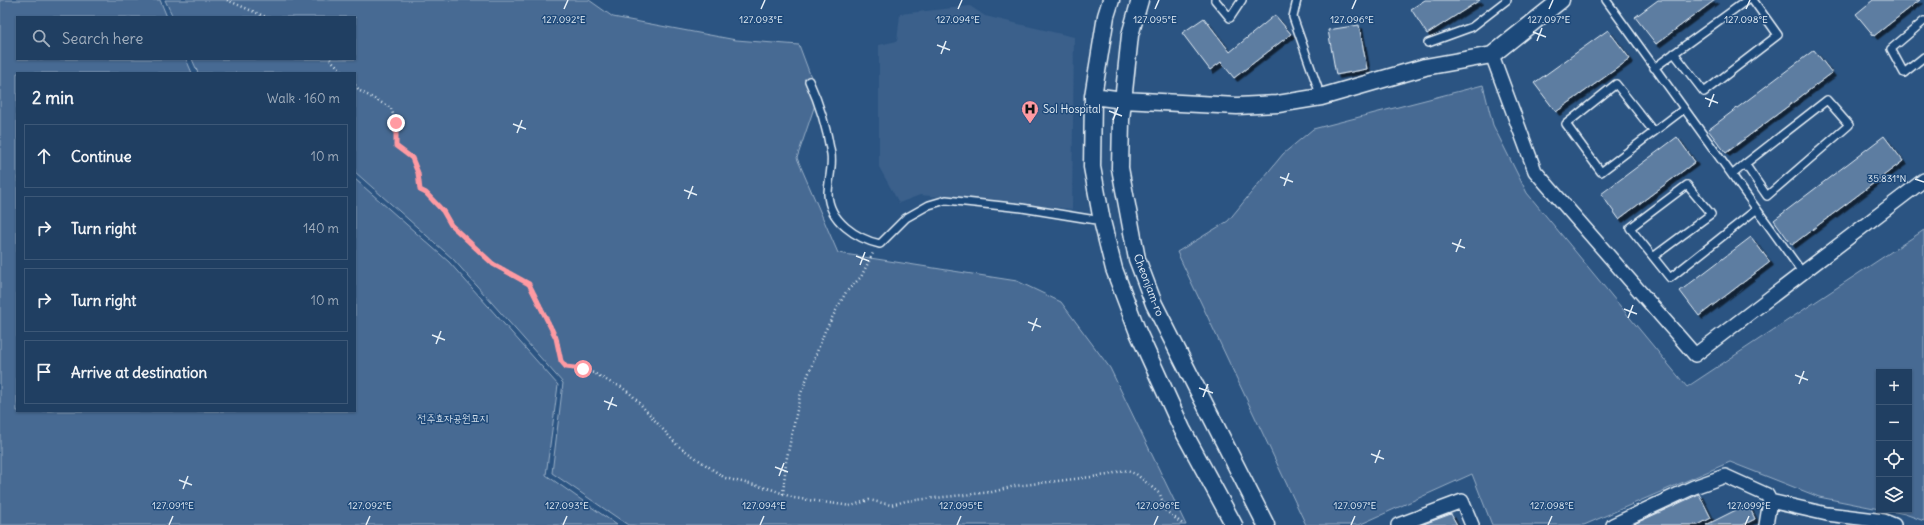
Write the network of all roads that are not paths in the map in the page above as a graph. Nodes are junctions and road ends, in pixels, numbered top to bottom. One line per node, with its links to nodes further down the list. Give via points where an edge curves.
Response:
1 (1111, 0): 18 (street)
2 (1140, 0): 20 (street, Cheonjam-ro, via 1130,35)
3 (1215, 0): 4 (lane, via 1230,18)
4 (1242, 0)
5 (1297, 0): 19 (lane, via 1293,17)
6 (1507, 0): 12 (lane, via 1472,26)
7 (1561, 0): 14 (street)
8 (1606, 0): 16 (lane)
9 (1747, 0): 13 (lane)
10 (1753, 0): 13 (lane, via 1778,35 1704,92)
11 (1924, 21): 15 (lane, via 1891,48 1904,73)
12 (1428, 43)
13 (1674, 53): 16 (lane)
14 (1492, 55): 19 (street, via 1425,67); 29 (street, via 1535,171 1695,355)
15 (1924, 57)
16 (1654, 68): 21 (lane)
17 (809, 81): 27 (lane, via 820,106 832,156 828,196 833,213 852,233 880,244 906,218 929,205 946,200 1022,208)
18 (1093, 96): 20 (street); 27 (street, via 1092,167)
19 (1321, 97): 20 (street, via 1278,104 1237,106)
20 (1123, 100): 32 (street, Cheonjam-ro, via 1120,168 1137,259 1154,304)
21 (1684, 109): 22 (lane); 24 (lane)
22 (1654, 132): 22 (lane, via 1601,172 1566,124 1616,84)
23 (1745, 164): 23 (lane, via 1827,100 1849,125 1767,196); 24 (lane)
24 (1732, 175): 26 (lane)
25 (1924, 180): 29 (street)
26 (1756, 209): 28 (lane, via 1670,278); 29 (lane)
27 (1102, 221): 31 (street, via 1114,268 1137,330 1182,429)
28 (1653, 257): 28 (lane, via 1630,228 1687,185 1711,214)
29 (1802, 272)
30 (1770, 501): 35 (street, via 1767,495 1725,476 1694,487); 36 (street); 37 (street, via 1828,514 1884,521)
31 (1234, 525)
32 (1266, 525)
33 (1398, 525): 34 (street, via 1462,501)
34 (1472, 525)
35 (1613, 525)
36 (1766, 525)
37 (1894, 525)

